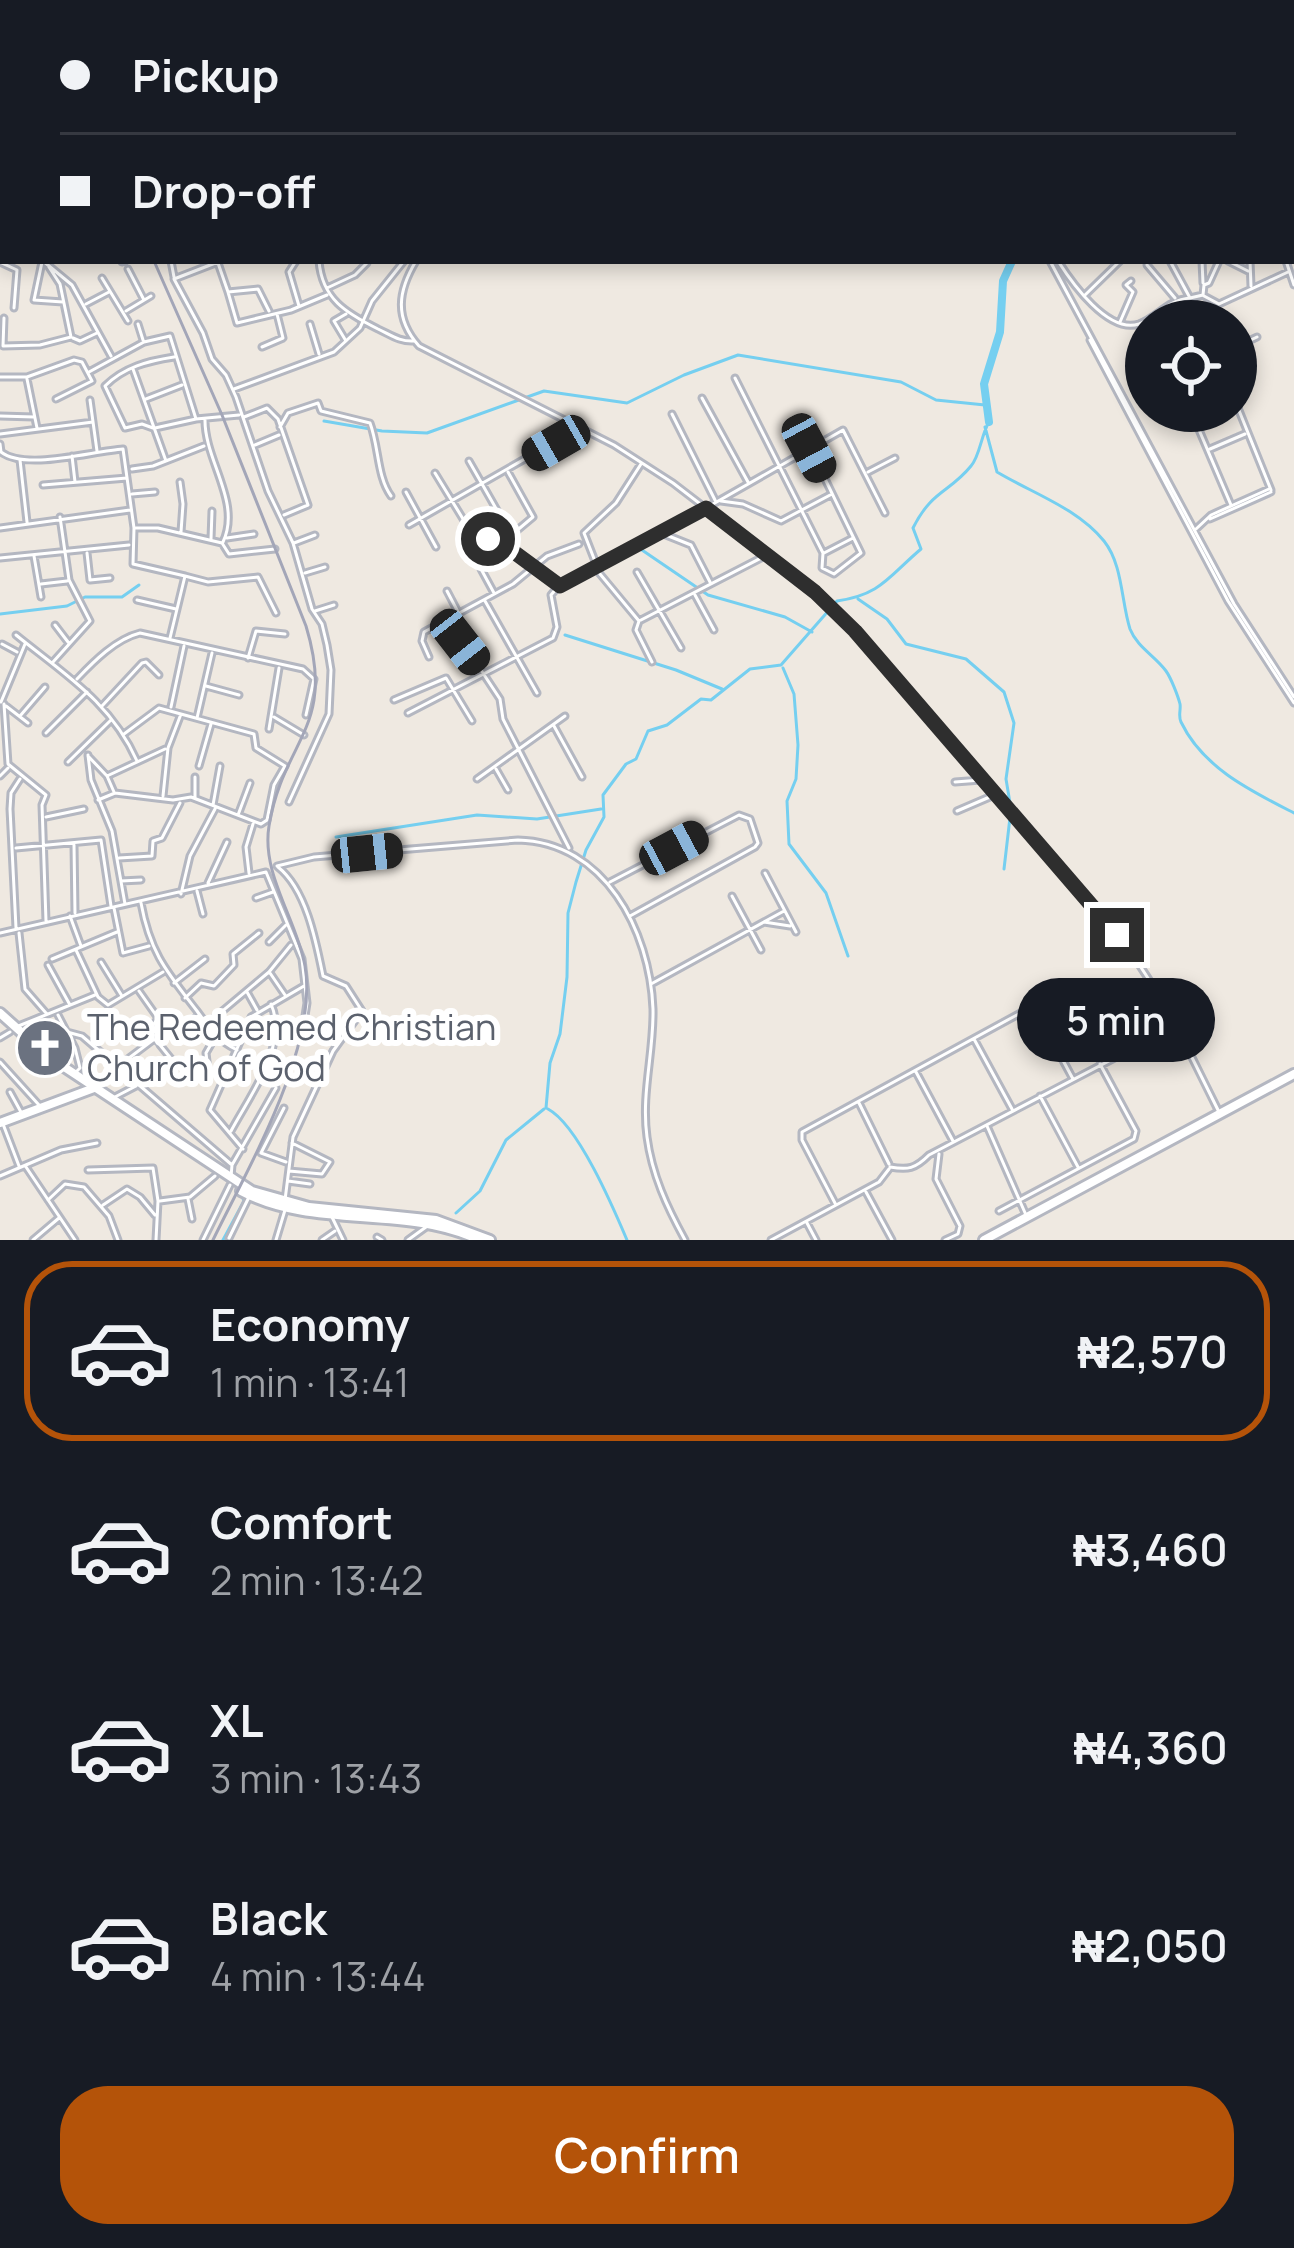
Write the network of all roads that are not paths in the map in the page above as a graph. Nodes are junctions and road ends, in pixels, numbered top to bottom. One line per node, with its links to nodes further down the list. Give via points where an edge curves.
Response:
1 (4, 264): 51 (street, via 17,270)
2 (42, 264): 48 (street, via 34,300)
3 (47, 264): 27 (street)
4 (58, 264): 27 (street)
5 (172, 264): 32 (street)
6 (213, 264): 32 (street)
7 (219, 264): 40 (street)
8 (294, 264): 50 (street, via 289,272)
9 (321, 264): 41 (street)
10 (366, 264): 41 (street)
11 (402, 264): 57 (street)
12 (414, 264): 65 (street, via 400,305)
13 (1052, 264): 64 (street)
14 (1060, 264): 25 (street)
15 (1065, 264): 25 (street)
16 (1107, 264): 26 (street)
17 (1115, 264): 26 (street)
18 (1172, 264): 45 (street)
19 (1202, 264): 35 (street)
20 (1218, 264): 35 (street)
21 (1234, 264): 29 (street)
22 (1250, 264): 29 (street)
23 (1287, 264): 30 (street)
24 (1147, 265): 46 (street)
25 (1062, 267): 43 (street)
26 (1110, 267): 43 (street)
27 (52, 268): 48 (street); 49 (street)
28 (128, 269): 47 (street)
29 (1250, 272): 37 (street)
30 (1288, 272): 36 (street); 37 (street)
31 (101, 278): 39 (street)
32 (175, 279): 78 (street)
33 (256, 279): 38 (street)
34 (1130, 281): 58 (street)
35 (1204, 285): 44 (street)
36 (1294, 285)
37 (1251, 287): 44 (street, via 1220,304)
38 (258, 289): 40 (street); 53 (street)
39 (110, 291): 49 (street); 52 (street)
40 (228, 292): 53 (street, via 237,323)
41 (327, 292): 50 (street); 54 (street)
42 (152, 296): 47 (street)
43 (1084, 296): 58 (street)
44 (1203, 296): 45 (street)
45 (1190, 298): 46 (street)
46 (1177, 299): 58 (street, via 1138,324)
47 (144, 300): 52 (street)
48 (65, 302): 63 (street)
49 (86, 304): 62 (street)
50 (300, 307): 53 (street)
51 (14, 308)
52 (124, 311): 56 (street)
53 (273, 313): 68 (street, via 283,338)
54 (347, 313): 57 (street); 66 (street, via 334,321)
55 (4, 318): 61 (street)
56 (128, 321)
57 (364, 322): 65 (street); 66 (street)
58 (1119, 323)
59 (138, 324): 67 (street)
60 (310, 324): 69 (street)
61 (1, 332): 63 (street, via 3,346)
62 (98, 332): 63 (street); 71 (street)
63 (71, 337)
64 (1090, 338): 144 (street); 219 (street, via 1228,601)
65 (412, 340): 91 (street)
66 (346, 341): 69 (street)
67 (144, 342): 70 (street, via 170,336); 71 (street)
68 (262, 346)
69 (319, 356): 78 (street)
70 (176, 357): 72 (street); 77 (street)
71 (112, 358): 73 (street)
72 (133, 367): 82 (street); 92 (street, via 104,390 125,428)
73 (89, 372): 75 (street, via 74,360); 80 (street, via 92,381)
74 (0, 377): 75 (street)
75 (27, 377): 85 (street)
76 (735, 378): 110 (street)
77 (184, 385): 82 (street); 87 (street)
78 (232, 389): 86 (street)
79 (702, 398): 118 (street)
80 (56, 399)
81 (90, 400): 89 (street)
82 (144, 400): 92 (street)
83 (672, 414): 127 (street)
84 (0, 416): 85 (street)
85 (36, 417): 93 (street)
86 (242, 417): 88 (street); 90 (street, via 267,408); 100 (street)
87 (196, 418): 88 (street); 92 (street)
88 (206, 418): 99 (street)
89 (93, 422): 93 (street); 103 (street)
90 (280, 427): 97 (street); 126 (street, via 288,413 318,403 321,411 370,424 381,482)
91 (580, 427): 109 (street); 112 (street)
92 (155, 429): 107 (street)
93 (38, 431): 96 (street)
94 (1200, 432): 102 (street)
95 (1248, 432): 102 (street); 121 (street)
96 (0, 434)
97 (281, 435): 100 (street); 136 (street, via 308,505)
98 (0, 443): 105 (street, via 5,458)
99 (206, 445): 107 (street); 150 (street, via 227,503)
100 (253, 445): 136 (street)
101 (809, 448): 110 (street); 114 (street, via 843,430); 124 (street)
102 (1208, 450): 129 (street)
103 (98, 453): 104 (street); 115 (street, via 122,449)
104 (72, 456): 105 (street); 117 (street)
105 (20, 458): 140 (street)
106 (895, 458): 114 (street)
107 (166, 461): 111 (street)
108 (469, 461): 120 (street)
109 (642, 462): 130 (street); 164 (street, via 584,533)
110 (779, 465): 118 (street); 133 (street)
111 (132, 470)
112 (507, 471): 120 (street); 154 (street, via 533,518)
113 (435, 473): 128 (street)
114 (866, 473): 135 (street)
115 (129, 478): 117 (street); 125 (street)
116 (179, 482): 146 (street)
117 (75, 484): 119 (street)
118 (749, 484): 127 (street)
119 (44, 485)
120 (482, 485): 128 (street); 134 (street)
121 (1271, 490): 129 (street); 139 (street)
122 (155, 492): 125 (street)
123 (406, 492): 138 (street)
124 (833, 493): 133 (street); 149 (street)
125 (130, 495): 131 (street)
126 (392, 496)
127 (717, 501): 130 (street); 133 (street, via 781,521)
128 (451, 502): 138 (street); 154 (street, via 474,537)
129 (1231, 505): 139 (street)
130 (706, 508): 145 (street); 162 (street)
131 (132, 510): 137 (street); 143 (street)
132 (212, 511): 151 (street)
133 (802, 511): 160 (street)
134 (497, 512)
135 (885, 513)
136 (282, 516): 153 (street)
137 (60, 518): 140 (street); 159 (street)
138 (420, 519): 141 (street); 156 (street)
139 (1210, 519): 144 (street)
140 (28, 524): 142 (street)
141 (409, 525)
142 (0, 528)
143 (134, 528): 146 (street); 152 (street)
144 (1194, 530): 219 (street)
145 (658, 531): 164 (street); 174 (street, via 691,545)
146 (181, 532): 151 (street)
147 (254, 534): 150 (street)
148 (315, 535): 153 (street)
149 (855, 537): 160 (street); 160 (street, via 860,556 834,574 823,568)
150 (224, 540): 151 (street); 157 (street, via 229,554)
151 (211, 541)
152 (131, 543): 158 (street); 170 (street, via 134,566)
153 (293, 543): 169 (street)
154 (501, 544): 166 (street)
155 (579, 544): 166 (street)
156 (436, 547)
157 (275, 549)
158 (87, 551): 159 (street); 171 (street, via 90,580)
159 (64, 553): 161 (street); 172 (street)
160 (824, 553)
161 (34, 554): 163 (street); 173 (street)
162 (767, 555): 174 (street); 254 (street, via 855,631)
163 (0, 558)
164 (596, 564): 175 (street); 189 (street)
165 (325, 567): 169 (street)
166 (536, 568): 175 (street); 178 (street)
167 (481, 569): 178 (street)
168 (638, 572): 184 (street)
169 (303, 574): 185 (street)
170 (185, 576): 183 (street); 186 (street, via 258,577)
171 (110, 578)
172 (69, 580): 173 (street); 196 (street, via 90,623)
173 (39, 584): 179 (street)
174 (711, 584): 177 (street)
175 (560, 586): 202 (street, via 551,595 556,634)
176 (448, 590): 187 (street)
177 (694, 593): 184 (street); 191 (street)
178 (494, 594): 181 (street)
179 (41, 597)
180 (137, 600): 183 (street)
181 (484, 600): 187 (street); 202 (street)
182 (334, 604): 185 (street)
183 (177, 609): 194 (street)
184 (660, 610): 189 (street); 199 (street)
185 (314, 612): 264 (street, via 327,645 330,708)
186 (276, 613)
187 (459, 614): 188 (street)
188 (448, 620): 203 (street, via 422,634); 208 (street)
189 (639, 621): 206 (street)
190 (56, 626): 196 (street)
191 (714, 630)
192 (16, 634): 195 (street)
193 (285, 634): 204 (street, via 256,631)
194 (170, 641): 198 (street); 210 (street, via 131,635)
195 (26, 643): 201 (street); 205 (street)
196 (69, 643): 205 (street)
197 (2, 644): 201 (street)
198 (184, 644): 200 (street); 221 (street)
199 (681, 648)
200 (213, 651): 204 (street); 211 (street)
201 (19, 653): 217 (street)
202 (517, 656): 208 (street); 215 (street)
203 (429, 657)
204 (248, 660): 207 (street)
205 (53, 662): 210 (street)
206 (652, 662)
207 (280, 667): 224 (street, via 314,677); 226 (street)
208 (484, 674): 213 (street); 239 (street)
209 (158, 676): 220 (street, via 142,663)
210 (76, 679): 214 (street)
211 (205, 686): 216 (street); 229 (street)
212 (44, 687): 225 (street)
213 (455, 689): 218 (street, via 441,677); 222 (street); 231 (street)
214 (88, 691): 220 (street); 235 (street)
215 (537, 693)
216 (239, 695)
217 (2, 700): 225 (street); 246 (street)
218 (394, 700)
219 (1294, 700)
220 (102, 706): 228 (street)
221 (170, 711): 223 (street); 236 (street, via 152,710)
222 (408, 713)
223 (181, 714): 229 (street); 238 (street)
224 (306, 715)
225 (20, 716): 232 (street)
226 (272, 716): 234 (street); 237 (street)
227 (565, 716): 233 (street)
228 (112, 718): 236 (street); 240 (street)
229 (197, 718): 230 (street)
230 (212, 722): 244 (street); 270 (street, via 253,733 256,748 284,764 267,820)
231 (472, 722)
232 (28, 723)
233 (553, 724): 239 (street); 250 (street)
234 (269, 729)
235 (46, 733)
236 (124, 734): 242 (street)
237 (304, 735)
238 (168, 748): 242 (street); 260 (street)
239 (519, 749): 247 (street); 275 (street)
240 (82, 750): 241 (street); 243 (street)
241 (88, 755): 249 (street); 262 (street)
242 (137, 761): 249 (street)
243 (68, 762)
244 (199, 766)
245 (220, 766): 265 (street)
246 (10, 767): 248 (street); 251 (street)
247 (496, 767): 253 (street); 257 (street)
248 (0, 776)
249 (107, 776): 258 (street)
250 (582, 777)
251 (21, 778): 268 (street, via 46,795); 274 (street, via 11,793)
252 (195, 778): 261 (street)
253 (477, 779)
254 (982, 779): 255 (street); 259 (street)
255 (956, 782)
256 (250, 783): 269 (street)
257 (508, 790)
258 (115, 793): 260 (street); 262 (street)
259 (994, 795): 267 (street); 331 (street, via 1131,952)
260 (163, 798): 263 (street)
261 (195, 798): 263 (street); 265 (street)
262 (98, 800): 276 (street)
263 (182, 800): 276 (street, via 152,856)
264 (289, 802)
265 (214, 807): 269 (street); 285 (street)
266 (84, 808): 268 (street)
267 (957, 811)
268 (44, 817): 273 (street)
269 (237, 817): 270 (street)
270 (253, 822): 278 (street)
271 (227, 842): 282 (street)
272 (74, 843): 273 (street); 290 (street, via 101,840); 293 (street)
273 (44, 845): 274 (street); 296 (street)
274 (15, 848): 298 (street)
275 (569, 850): 281 (street); 367 (street, via 490,841 277,866 302,900 323,976 346,986 362,1012 332,1051)
276 (117, 858): 280 (street)
277 (765, 873): 291 (street)
278 (249, 876): 282 (street); 284 (street, via 266,872)
279 (141, 880): 280 (street)
280 (119, 881): 289 (street)
281 (608, 883): 294 (street); 294 (street, via 739,814 750,820 755,848)
282 (207, 886): 283 (street)
283 (197, 890): 285 (street); 292 (street)
284 (275, 891): 287 (street); 297 (street)
285 (182, 894): 288 (street)
286 (732, 896): 299 (street)
287 (256, 898)
288 (141, 902): 289 (street); 305 (street)
289 (125, 906): 290 (street)
290 (113, 909): 293 (street); 300 (street)
291 (784, 911): 295 (street); 295 (street, via 794,929)
292 (203, 914)
293 (73, 916): 296 (street); 306 (street)
294 (628, 917): 315 (street)
295 (763, 921): 299 (street)
296 (46, 924): 298 (street)
297 (287, 924): 303 (street); 304 (street)
298 (18, 930): 301 (street); 326 (street, via 26,989)
299 (750, 930): 307 (street); 315 (street)
300 (118, 932): 305 (street, via 125,954); 306 (street)
301 (0, 933)
302 (260, 933): 322 (street, via 233,954 234,965 214,986 200,983)
303 (269, 942)
304 (292, 943): 313 (street); 316 (street)
305 (150, 945): 312 (street)
306 (79, 949): 308 (street); 319 (street)
307 (760, 950)
308 (52, 958)
309 (205, 959): 314 (street)
310 (101, 962): 321 (street)
311 (48, 965): 324 (street)
312 (165, 971): 314 (street); 317 (street)
313 (268, 972): 318 (street); 320 (street)
314 (174, 983): 322 (street)
315 (650, 985): 415 (street, via 646,1134 659,1189)
316 (305, 986): 320 (street); 336 (street)
317 (138, 989): 321 (street); 335 (street, via 158,1018)
318 (245, 990): 325 (street); 330 (street)
319 (97, 994): 321 (street, via 108,1004); 324 (street)
320 (286, 996): 323 (street)
321 (123, 998)
322 (184, 998): 328 (street)
323 (271, 1004): 325 (street); 366 (street, via 278,1025 266,1065)
324 (70, 1007): 327 (street)
325 (258, 1011): 341 (street)
326 (46, 1013): 327 (street); 332 (street)
327 (57, 1013): 333 (street)
328 (200, 1015): 330 (street); 340 (street)
329 (0, 1017): 332 (main road)
330 (206, 1026): 338 (street)
331 (1177, 1026): 343 (street); 363 (street)
332 (12, 1031): 337 (street); 348 (main road); 352 (main road)
333 (67, 1032): 345 (street); 348 (street, via 80,1068)
334 (119, 1032): 335 (street, via 135,1024)
335 (149, 1033): 340 (street)
336 (302, 1035)
337 (0, 1038)
338 (215, 1038): 341 (street); 346 (street)
339 (973, 1038): 347 (street); 350 (street, via 1031,1009); 361 (street)
340 (156, 1041): 344 (street); 345 (street)
341 (239, 1051): 366 (street, via 210,1110)
342 (0, 1062): 358 (street)
343 (1100, 1064): 350 (street); 376 (street, via 1136,1134)
344 (177, 1066)
345 (116, 1067): 351 (street)
346 (208, 1070)
347 (916, 1072): 357 (street); 368 (street)
348 (73, 1074): 352 (main road)
349 (1294, 1076): 363 (main road)
350 (1073, 1079): 355 (street)
351 (138, 1085): 356 (street); 373 (street)
352 (87, 1086): 356 (main road); 358 (main road); 379 (main road)
353 (275, 1088): 370 (street)
354 (10, 1092): 362 (street)
355 (1040, 1096): 361 (street); 376 (street)
356 (111, 1099): 382 (main road)
357 (859, 1101): 375 (street); 391 (street, via 801,1133)
358 (40, 1108): 362 (main road)
359 (284, 1108): 372 (street, via 261,1153)
360 (0, 1111): 364 (street)
361 (1013, 1111): 365 (street)
362 (22, 1115): 364 (main road)
363 (1221, 1117): 398 (main road); 420 (main road)
364 (3, 1122): 374 (street)
365 (986, 1125): 368 (street); 388 (street)
366 (230, 1133): 370 (street)
367 (291, 1142): 372 (street); 378 (street, via 330,1162 322,1174)
368 (954, 1142): 371 (street)
369 (98, 1143): 374 (street)
370 (243, 1149): 373 (street)
371 (940, 1152): 375 (street, via 909,1169); 419 (street, via 937,1179 960,1226)
372 (288, 1162): 378 (street)
373 (232, 1166): 382 (street)
374 (22, 1167): 380 (street); 387 (street)
375 (890, 1167): 384 (street)
376 (1079, 1168): 388 (street)
377 (88, 1169): 389 (street, via 153,1168)
378 (287, 1171): 381 (street)
379 (215, 1175): 382 (main road); 386 (street)
380 (0, 1176)
381 (286, 1181): 383 (street); 390 (street)
382 (233, 1184): 385 (main road); 390 (main road); 408 (street)
383 (310, 1184)
384 (865, 1190): 391 (street); 418 (street)
385 (250, 1196): 390 (main road); 403 (street)
386 (188, 1198): 389 (street); 399 (street)
387 (48, 1200): 392 (street, via 76,1183); 397 (street)
388 (1020, 1200): 393 (street); 398 (street)
389 (158, 1201): 396 (street)
390 (285, 1205): 394 (main road); 395 (main road); 409 (street)
391 (836, 1205): 400 (street)
392 (101, 1206): 396 (street, via 127,1189); 406 (street)
393 (999, 1211)
394 (331, 1214): 395 (main road); 402 (street)
395 (361, 1214): 401 (main road)
396 (158, 1216): 407 (street)
397 (60, 1217): 404 (street); 405 (street)
398 (1027, 1217): 420 (main road)
399 (192, 1219)
400 (806, 1221): 416 (street); 417 (street)
401 (427, 1222): 412 (street); 413 (main road); 414 (main road)
402 (337, 1230): 410 (street); 411 (street)
403 (229, 1238)
404 (33, 1240)
405 (75, 1240)
406 (118, 1240)
407 (156, 1240)
408 (203, 1240)
409 (276, 1240)
410 (322, 1240)
411 (343, 1240)
412 (409, 1240)
413 (478, 1240)
414 (490, 1240)
415 (685, 1240)
416 (771, 1240)
417 (817, 1240)
418 (892, 1240)
419 (945, 1240)
420 (988, 1240)

